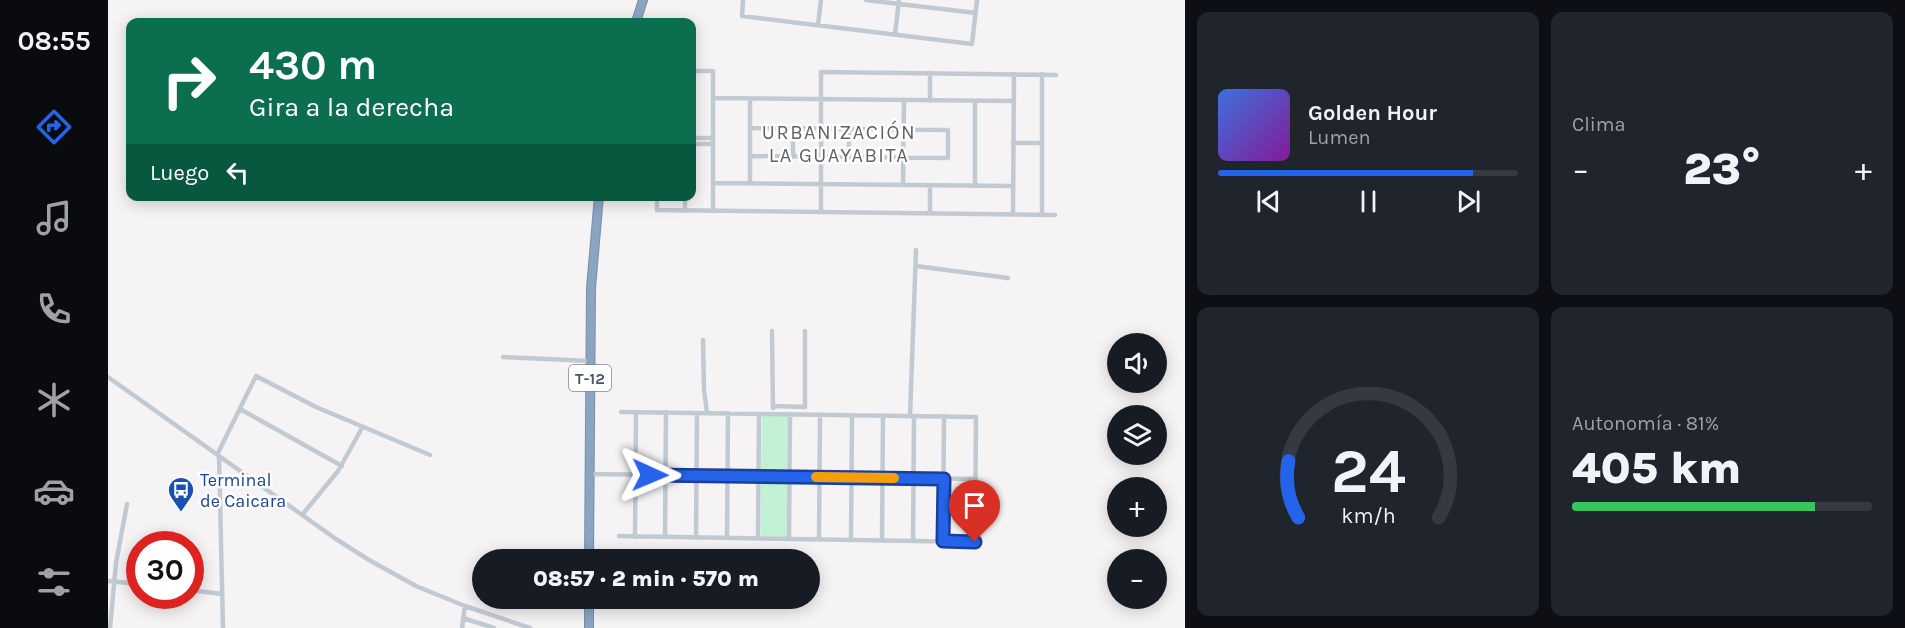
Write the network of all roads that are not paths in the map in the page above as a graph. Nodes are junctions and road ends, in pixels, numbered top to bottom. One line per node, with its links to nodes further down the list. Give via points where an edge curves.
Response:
1 (643, 0): 8 (highway)
2 (743, 0): 9 (street, via 742,16)
3 (821, 0): 9 (street)
4 (866, 0): 6 (street)
5 (977, 0): 7 (street)
6 (899, 2): 7 (street); 10 (street)
7 (976, 13): 10 (street, via 972,44)
8 (637, 18)
9 (818, 25): 10 (street)
10 (895, 34)
11 (696, 71): 16 (street, via 713,71)
12 (930, 73): 13 (street); 18 (street, via 821,72); 20 (street)
13 (1014, 74): 14 (street); 22 (street)
14 (1042, 74): 15 (street); 32 (street)
15 (1056, 75)
16 (713, 98): 17 (street); 29 (street)
17 (750, 99): 18 (street); 23 (street)
18 (821, 99): 19 (street); 25 (street)
19 (904, 100): 20 (street); 27 (street)
20 (930, 101): 21 (street)
21 (975, 101): 22 (street); 43 (street)
22 (1014, 101): 30 (street)
23 (750, 128): 24 (street); 33 (street)
24 (793, 128): 25 (street); 34 (street)
25 (821, 128): 26 (street); 35 (street)
26 (849, 129): 27 (street); 36 (street)
27 (904, 129): 37 (street); 37 (street, via 948,130 948,158)
28 (696, 139): 29 (street)
29 (713, 141): 31 (street); 38 (street)
30 (1014, 142): 32 (street); 44 (street)
31 (696, 143)
32 (1042, 143): 53 (street)
33 (750, 156): 34 (street); 39 (street)
34 (793, 157): 35 (street)
35 (821, 157): 36 (street); 40 (street)
36 (849, 157): 37 (street)
37 (903, 158): 41 (street)
38 (713, 183): 39 (street); 49 (street)
39 (750, 183): 40 (street)
40 (821, 184): 41 (street); 50 (street)
41 (903, 185): 42 (street)
42 (930, 185): 43 (street); 51 (street)
43 (975, 186): 44 (street)
44 (1013, 186): 52 (street)
45 (599, 201): 62 (highway, T-12)
46 (657, 201): 48 (street, via 657,210)
47 (685, 201): 48 (street)
48 (685, 211): 49 (street)
49 (713, 211): 50 (street)
50 (820, 212): 51 (street)
51 (930, 213): 52 (street)
52 (1013, 214): 53 (street)
53 (1042, 214): 54 (street)
54 (1055, 214)
55 (916, 249): 56 (street)
56 (915, 266): 57 (street); 78 (street)
57 (1008, 278)
58 (772, 331): 64 (street)
59 (805, 331): 64 (street, via 804,406)
60 (703, 340): 70 (street)
61 (503, 357): 62 (street)
62 (590, 361): 84 (highway, T-12)
63 (108, 377): 81 (street)
64 (773, 406): 73 (street)
65 (240, 409): 80 (street, via 256,376); 81 (street); 83 (street)
66 (621, 412): 67 (street)
67 (636, 412): 68 (street); 85 (street)
68 (666, 412): 69 (street); 86 (street)
69 (697, 413): 70 (street); 87 (street)
70 (707, 413): 71 (street)
71 (728, 413): 72 (street); 88 (street)
72 (759, 414): 73 (street); 89 (street)
73 (773, 414): 74 (street)
74 (790, 414): 75 (street); 90 (street)
75 (820, 415): 76 (street); 91 (street)
76 (852, 415): 77 (street); 92 (street)
77 (883, 416): 78 (street); 93 (street)
78 (912, 416): 79 (street); 94 (street)
79 (944, 416): 95 (street); 96 (street, via 976,417)
80 (362, 428): 82 (street); 83 (street)
81 (218, 455): 98 (street); 115 (street)
82 (430, 455)
83 (342, 466): 98 (street)
84 (590, 474): 85 (street); 111 (highway, T-12)
85 (635, 474): 86 (street); 100 (street)
86 (665, 475): 87 (street); 101 (street)
87 (696, 475): 88 (street); 102 (street)
88 (727, 476): 89 (street); 103 (street)
89 (759, 476): 90 (street); 104 (street)
90 (790, 477): 91 (street); 105 (street)
91 (820, 477): 92 (street); 106 (street)
92 (851, 478): 93 (street); 107 (street)
93 (882, 478): 94 (street); 108 (street)
94 (913, 478): 95 (street); 109 (street)
95 (944, 479): 96 (street); 110 (street)
96 (976, 479): 110 (street, via 975,542)
97 (127, 504): 112 (street)
98 (302, 515): 116 (street, via 387,571)
99 (619, 536): 100 (street)
100 (635, 537): 101 (street)
101 (665, 537): 102 (street)
102 (696, 538): 103 (street)
103 (727, 538): 104 (street)
104 (758, 538): 105 (street)
105 (789, 539): 106 (street)
106 (819, 539): 107 (street)
107 (851, 540): 108 (street)
108 (882, 540): 109 (street)
109 (913, 541): 110 (street)
110 (943, 541)
111 (589, 549)
112 (111, 581): 113 (street); 119 (street)
113 (126, 583)
114 (204, 592): 115 (street)
115 (222, 594): 120 (street)
116 (465, 606): 118 (street); 123 (street)
117 (589, 609): 124 (highway)
118 (464, 618): 121 (street); 122 (street)
119 (110, 628)
120 (223, 628)
121 (462, 628)
122 (494, 628)
123 (530, 628)
124 (589, 628)

